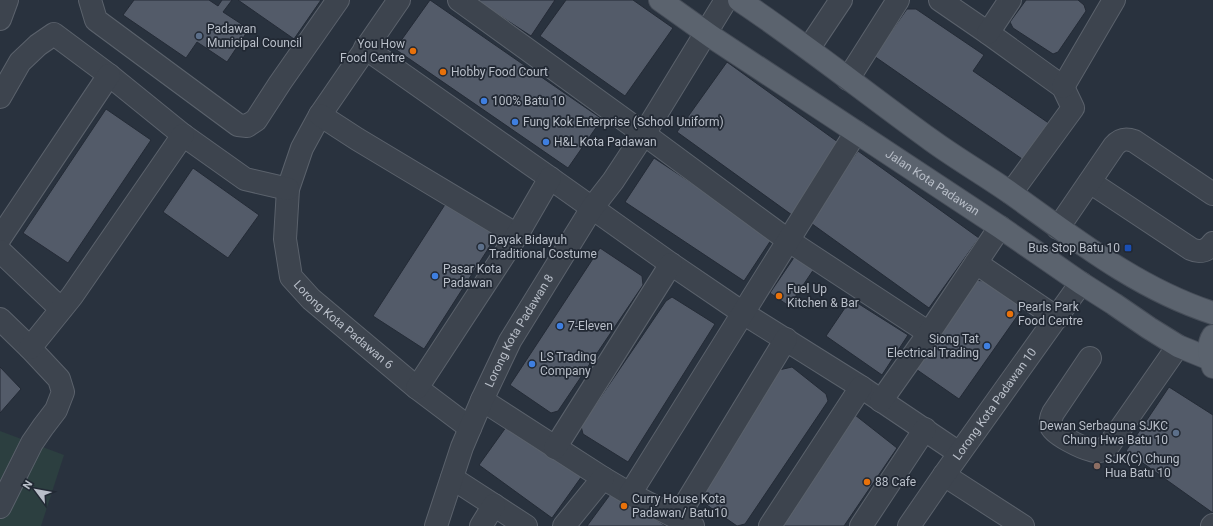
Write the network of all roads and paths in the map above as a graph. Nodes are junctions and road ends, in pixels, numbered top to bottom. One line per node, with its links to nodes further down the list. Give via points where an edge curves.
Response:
1 (7, 0): 14 (street)
2 (90, 0): 3 (street, via 96,20 238,125 247,126 256,120)
3 (338, 0)
4 (399, 0): 17 (street, Lorong Kota Padawan 6)
5 (459, 0): 26 (street)
6 (660, 0): 15 (main road, Jalan Kota Padawan)
7 (726, 0): 15 (street, Lorong Kota Padawan 8)
8 (739, 0): 18 (main road)
9 (898, 0): 20 (street)
10 (940, 0): 16 (street)
11 (1010, 0): 16 (street)
12 (1113, 0): 21 (street)
13 (838, 1): 18 (street)
14 (0, 19)
15 (705, 32): 24 (main road, Jalan Kota Padawan); 26 (street, Lorong Kota Padawan 8)
16 (988, 33): 21 (street)
17 (365, 48): 23 (street, Lorong Kota Padawan 6); 27 (street)
18 (809, 48): 20 (main road)
19 (109, 75): 22 (street, via 54,34 20,62); 25 (street); 36 (street)
20 (848, 79): 30 (main road, via 933,142)
21 (1063, 87): 30 (street, via 1073,108)
22 (0, 97)
23 (320, 115): 29 (street, Lorong Kota Padawan 6, via 302,148); 35 (street)
24 (856, 132): 33 (main road, Jalan Kota Padawan); 37 (street)
25 (183, 134): 29 (street, via 245,179); 43 (street)
26 (644, 134): 32 (street, Lorong Kota Padawan 8); 37 (street)
27 (550, 178): 32 (street); 35 (street)
28 (1090, 182): 31 (street, via 1118,141 1129,139); 34 (street); 38 (street, via 1191,249 1202,251)
29 (288, 189): 56 (street, Lorong Kota Padawan 6, via 285,239 291,277 311,299)
30 (1010, 193): 34 (main road)
31 (1213, 194)
32 (592, 208): 41 (street); 57 (street, Lorong Kota Padawan 8, via 510,341)
33 (1000, 227): 40 (street); 42 (main road, Jalan Kota Padawan)
34 (1058, 228): 45 (main road, via 1133,277 1195,308)
35 (517, 235): 56 (street)
36 (0, 238)
37 (789, 241): 44 (street); 48 (street)
38 (1213, 242)
39 (0, 251): 43 (street)
40 (976, 263): 46 (street); 48 (street)
41 (671, 264): 44 (street); 61 (street)
42 (1081, 284): 46 (street, Lorong Kota Padawan 10); 51 (main road, Jalan Kota Padawan)
43 (61, 309): 52 (street)
44 (743, 313): 50 (street); 66 (street)
45 (1213, 313)
46 (1057, 318): 62 (street, Lorong Kota Padawan 10)
47 (0, 319): 52 (street)
48 (929, 333): 58 (street)
49 (1213, 336): 54 (main road, via 1209,349)
50 (786, 339): 55 (street); 69 (street)
51 (1178, 346): 53 (street, via 1109,445 1100,451 1090,450 1059,435 1051,426 1053,413); 54 (main road, Jalan Kota Padawan)
52 (30, 348): 68 (street, via 59,378 63,392 56,410 32,443)
53 (1090, 358)
54 (1211, 363)
55 (861, 387): 58 (street); 74 (street)
56 (417, 388): 59 (street, Lorong Kota Padawan 6)
57 (482, 400): 59 (street, Lorong Kota Padawan 8); 61 (street)
58 (881, 400): 60 (street)
59 (470, 428): 64 (street, Lorong Kota Padawan 8)
60 (925, 429): 62 (street); 75 (street)
61 (555, 448): 65 (street)
62 (960, 454): 63 (street, Lorong Kota Padawan 10)
63 (944, 475): 76 (street, Lorong Kota Padawan 10); 77 (street)
64 (452, 478): 67 (street); 70 (street, Lorong Kota Padawan 8)
65 (603, 478): 66 (street); 73 (street)
66 (630, 494): 69 (street)
67 (494, 505): 71 (street); 72 (street)
68 (0, 507)
69 (685, 522)
70 (436, 526)
71 (481, 526)
72 (526, 526)
73 (564, 526)
74 (770, 526)
75 (862, 526)
76 (909, 526)
77 (1023, 526)

